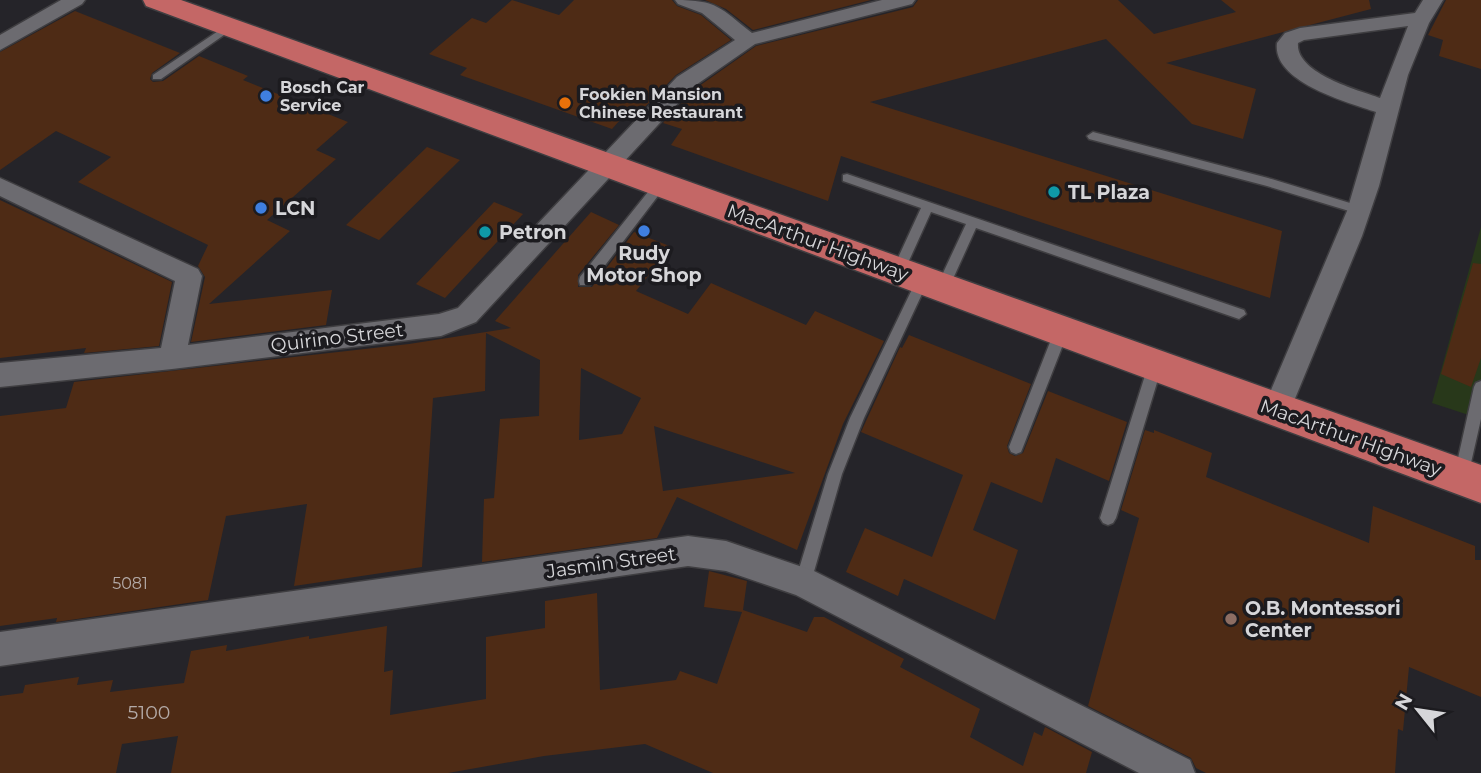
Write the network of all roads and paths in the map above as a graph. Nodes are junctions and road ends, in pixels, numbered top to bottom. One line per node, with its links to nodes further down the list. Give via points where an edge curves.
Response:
1 (75, 0): 8 (street)
2 (156, 0): 6 (highway, MacArthur Highway)
3 (685, 0): 7 (street, via 709,9)
4 (905, 0): 7 (street, Quirino Street)
5 (1426, 9): 10 (street); 10 (street, via 1300,34 1287,43 1289,59 1316,80)
6 (230, 26): 9 (lane); 12 (highway, MacArthur Highway)
7 (748, 40): 12 (street, Quirino Street, via 685,82)
8 (0, 44)
9 (157, 77)
10 (1387, 108): 17 (street)
11 (1093, 136): 17 (lane)
12 (610, 165): 14 (highway, MacArthur Highway); 23 (street, Quirino Street, via 467,315 441,324)
13 (848, 178): 16 (lane)
14 (660, 185): 19 (highway, MacArthur Highway); 20 (lane)
15 (0, 186): 23 (street, via 189,276)
16 (928, 206): 18 (lane); 19 (lane)
17 (1359, 210): 27 (street)
18 (973, 222): 19 (lane); 21 (lane)
19 (921, 279): 22 (highway, MacArthur Highway); 31 (lane, via 852,429)
20 (585, 281)
21 (1238, 314)
22 (1061, 332): 24 (highway, MacArthur Highway); 28 (lane)
23 (172, 358): 25 (street, Quirino Street)
24 (1155, 366): 27 (highway, MacArthur Highway); 30 (lane)
25 (0, 375)
26 (1481, 387): 29 (lane)
27 (1277, 409): 29 (highway, MacArthur Highway)
28 (1016, 447)
29 (1471, 481)
30 (1108, 518)
31 (803, 582): 32 (street, Jasmin Street, via 726,556 688,551); 33 (street, Jasmin Street)
32 (0, 649)
33 (1177, 773)

